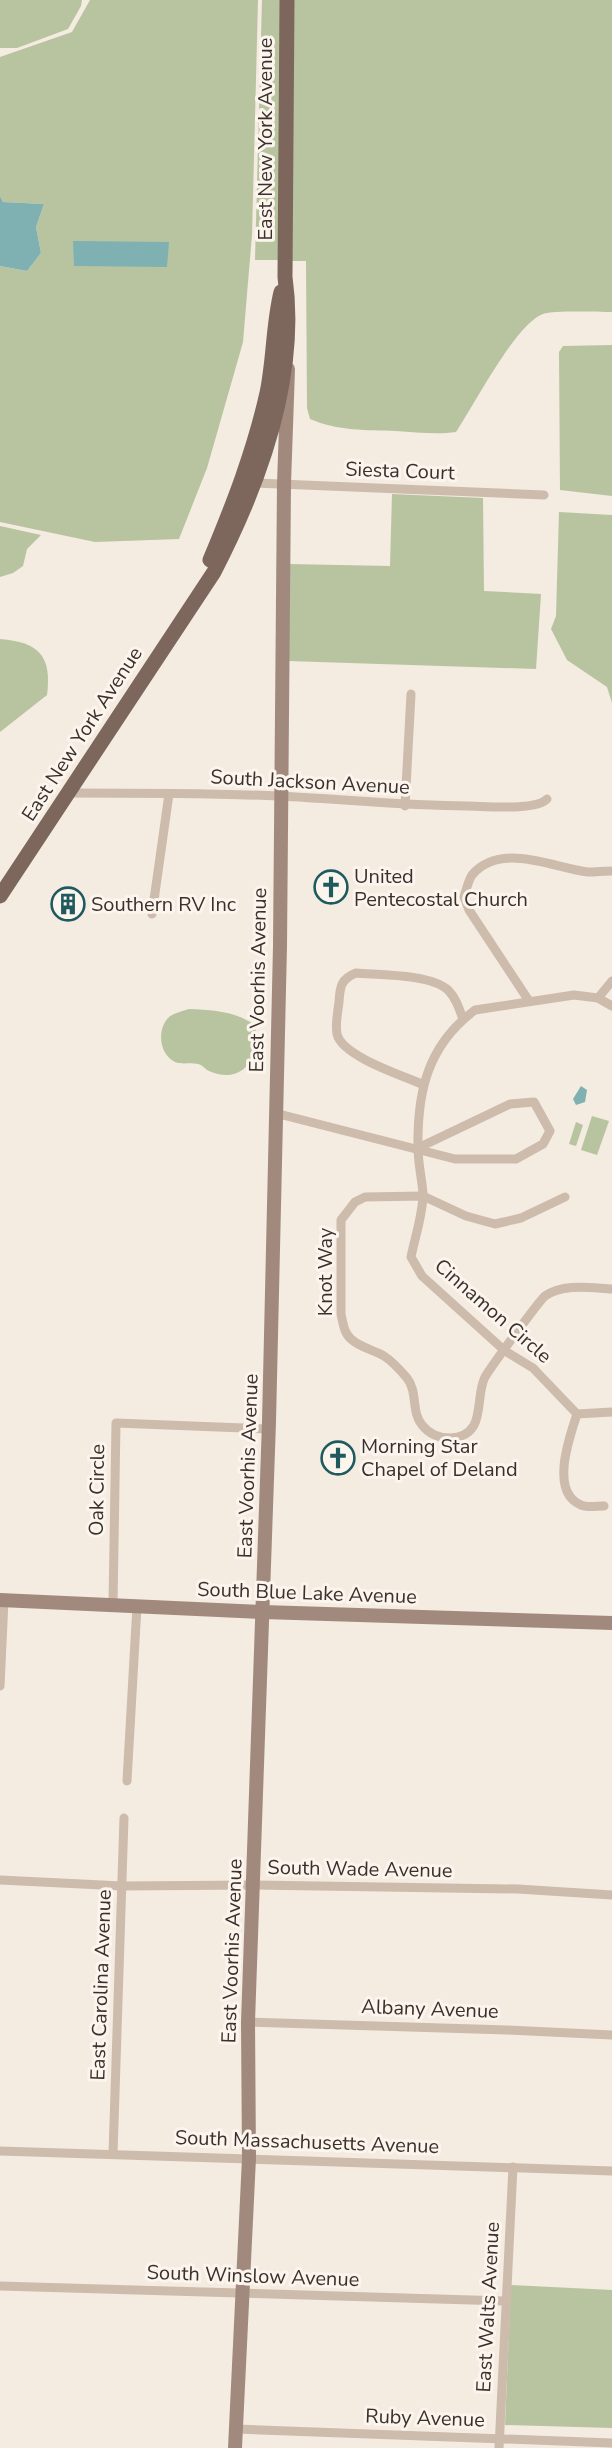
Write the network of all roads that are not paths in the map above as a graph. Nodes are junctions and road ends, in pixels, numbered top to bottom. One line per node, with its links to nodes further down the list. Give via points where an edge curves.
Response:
1 (286, 0): 2 (main road, East New York Avenue)
2 (285, 277): 3 (main road, East New York Avenue); 4 (main road, East New York Avenue)
3 (287, 327): 5 (main road, East New York Avenue); 7 (street, East Voorhis Avenue, via 289,393)
4 (267, 391): 5 (street, East Voorhis Avenue); 8 (main road, East New York Avenue)
5 (270, 430): 6 (main road, East New York Avenue); 7 (street, East Voorhis Avenue)
6 (255, 483): 7 (street, Siesta Court); 8 (main road); 10 (main road, East New York Avenue, via 214,572)
7 (284, 484): 9 (street, Siesta Court); 14 (street, East Voorhis Avenue)
8 (239, 491): 10 (main road, East New York Avenue)
9 (544, 495)
10 (198, 594): 12 (main road, East New York Avenue)
11 (411, 694): 16 (street)
12 (68, 793): 13 (street, South Jackson Avenue); 18 (main road, East New York Avenue)
13 (169, 794): 14 (street, South Jackson Avenue); 19 (street)
14 (281, 796): 16 (street, South Jackson Avenue); 26 (street, East Voorhis Avenue)
15 (547, 799): 16 (street, South Jackson Avenue, via 532,806)
16 (405, 806)
17 (612, 871): 22 (street, via 589,872 509,858 486,863 471,876 464,897 469,910)
18 (0, 896)
19 (152, 914)
20 (612, 981): 21 (street)
21 (598, 998): 22 (street, Cinnamon Circle, via 574,995); 23 (street)
22 (529, 1001): 24 (street, Cinnamon Circle, via 475,1010)
23 (612, 1006)
24 (463, 1019): 25 (street, Cinnamon Circle, via 438,1048); 25 (street, via 447,989 434,982 356,973 340,985 336,1032 341,1044)
25 (422, 1084): 27 (street, Cinnamon Circle)
26 (275, 1113): 27 (street); 34 (street, East Voorhis Avenue)
27 (418, 1148): 27 (street, via 456,1159 516,1159 543,1144 550,1131 534,1102 510,1104); 28 (street, Cinnamon Circle)
28 (423, 1196): 29 (street, Knot Way, via 466,1216 495,1224 521,1218); 31 (street, Cinnamon Circle, via 411,1257 422,1276); 31 (street, Knot Way, via 365,1197 355,1202 341,1220 344,1329 352,1340 385,1357 408,1379 414,1392 416,1417 433,1435 443,1438 465,1433 475,1423 484,1378)
29 (565, 1197)
30 (612, 1289): 31 (street, via 566,1288 544,1297)
31 (505, 1351): 33 (street, Cinnamon Circle, via 533,1368)
32 (612, 1412): 33 (street)
33 (577, 1414): 35 (street, via 566,1446 566,1488 582,1506)
34 (269, 1429): 37 (street, Oak Circle, via 116,1423); 39 (street, East Voorhis Avenue)
35 (604, 1506)
36 (2, 1600): 37 (street, South Blue Lake Avenue); 41 (street)
37 (113, 1604): 38 (street, South Blue Lake Avenue)
38 (137, 1605): 39 (street, South Blue Lake Avenue); 42 (street)
39 (263, 1612): 40 (street, South Blue Lake Avenue); 45 (street, East Voorhis Avenue)
40 (612, 1623)
41 (0, 1686)
42 (127, 1781)
43 (124, 1818): 46 (street, East Carolina Avenue)
44 (0, 1880): 46 (street, South Wade Avenue)
45 (253, 1885): 46 (street, South Wade Avenue); 47 (street, South Wade Avenue, via 518,1889); 48 (street, East Voorhis Avenue)
46 (122, 1887): 51 (street, East Carolina Avenue)
47 (612, 1895)
48 (248, 2022): 49 (street, Albany Avenue); 52 (street, East Voorhis Avenue)
49 (612, 2035)
50 (0, 2151): 51 (street, South Massachusetts Avenue)
51 (113, 2154): 52 (street, South Massachusetts Avenue)
52 (249, 2158): 53 (street, South Massachusetts Avenue); 56 (street, East Voorhis Avenue)
53 (513, 2167): 54 (street, South Massachusetts Avenue); 57 (street, East Walts Avenue)
54 (612, 2171)
55 (0, 2286): 56 (street, South Winslow Avenue)
56 (242, 2293): 57 (street, South Winslow Avenue); 58 (street, East Voorhis Avenue)
57 (505, 2301): 59 (street, East Walts Avenue)
58 (237, 2429): 59 (street, Ruby Avenue); 61 (street, East Voorhis Avenue)
59 (500, 2443): 60 (street, Ruby Avenue)
60 (612, 2443)
61 (235, 2448)

